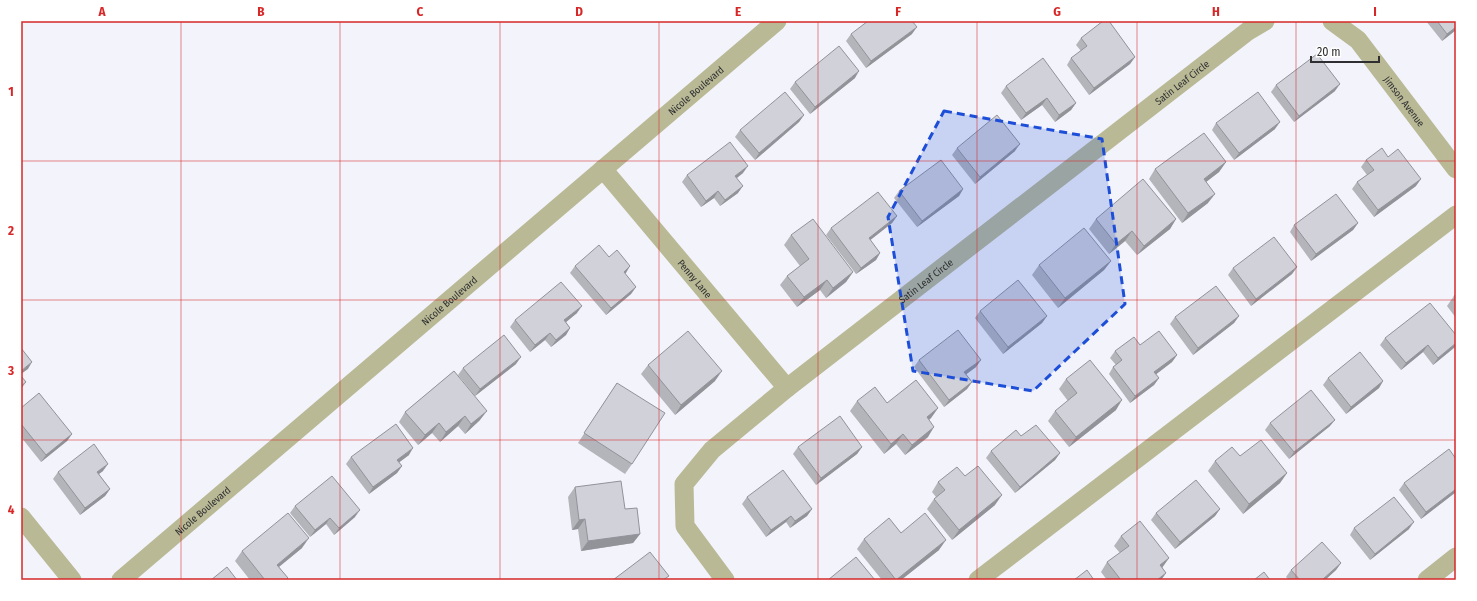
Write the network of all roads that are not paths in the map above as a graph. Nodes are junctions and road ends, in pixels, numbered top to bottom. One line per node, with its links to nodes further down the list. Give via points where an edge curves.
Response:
1 (777, 21): 4 (street, Nicole Boulevard)
2 (1265, 21): 7 (street, Satin Leaf Circle, via 1248,31)
3 (1332, 21): 5 (street, Jimson Avenue, via 1358,40)
4 (603, 169): 7 (street, Penny Lane); 12 (street, Nicole Boulevard)
5 (1456, 169)
6 (1456, 215): 14 (street)
7 (786, 388): 13 (street, Satin Leaf Circle, via 712,450 684,484 685,526)
8 (21, 517): 11 (street)
9 (1456, 557): 10 (street)
10 (1438, 577)
11 (72, 580)
12 (121, 580)
13 (725, 580)
14 (978, 580)

